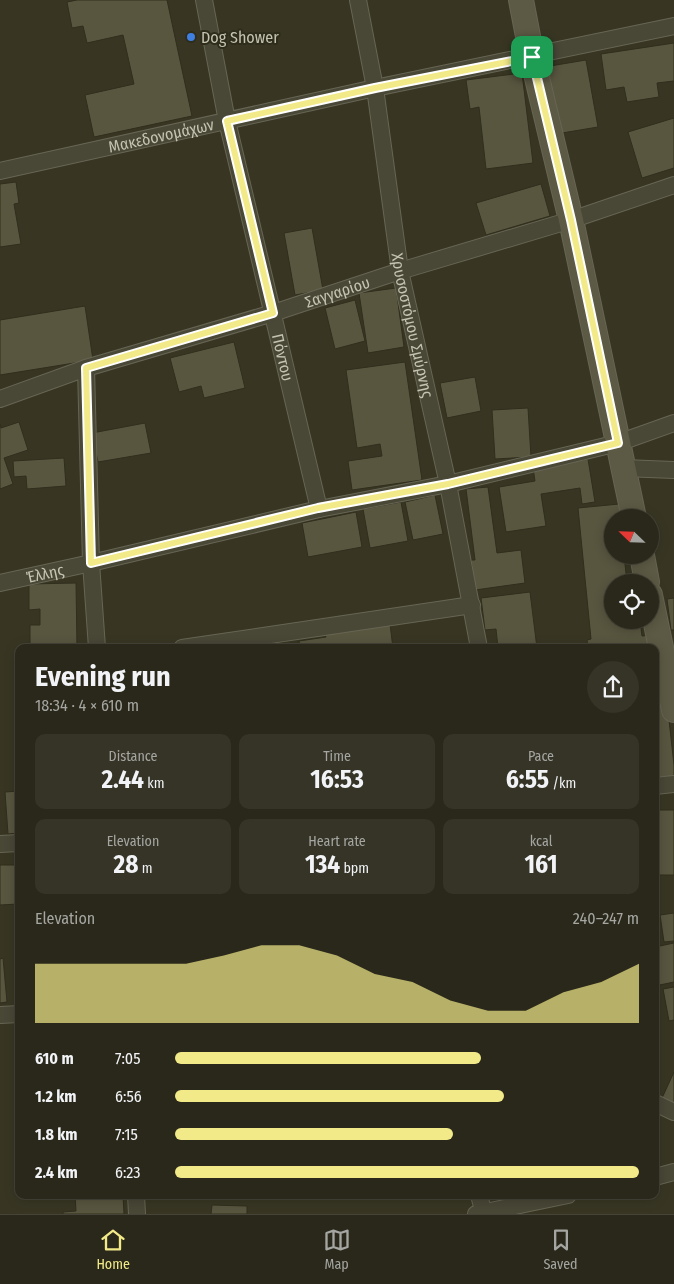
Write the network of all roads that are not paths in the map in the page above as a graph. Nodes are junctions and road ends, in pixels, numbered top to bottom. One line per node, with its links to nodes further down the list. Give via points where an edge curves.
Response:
1 (204, 0): 7 (street, Πόντου)
2 (358, 0): 6 (street, Χρυσοστόμου Σμύρνης)
3 (521, 0): 5 (street)
4 (674, 26): 5 (street, Μακεδονομάχων)
5 (532, 57): 6 (street, Μακεδονομάχων); 10 (street)
6 (375, 88): 7 (street, Μακεδονομάχων); 11 (street, Χρυσοστόμου Σμύρνης)
7 (227, 121): 8 (street, Μακεδονομάχων); 12 (street, Πόντου)
8 (0, 171)
9 (674, 185): 10 (street, Σαγγαρίου)
10 (571, 220): 11 (street, Σαγγαρίου); 16 (street)
11 (400, 271): 12 (street, Σαγγαρίου); 19 (street, Χρυσοστόμου Σμύρνης)
12 (273, 313): 13 (street, Σαγγαρίου); 20 (street, Πόντου)
13 (86, 368): 14 (street, Σαγγαρίου); 22 (street)
14 (0, 399)
15 (674, 423): 16 (street, Έλλης)
16 (618, 443): 17 (street); 19 (street, Έλλης)
17 (623, 468): 18 (street); 21 (street)
18 (674, 470)
19 (448, 484): 20 (street, Έλλης); 24 (street, Χρυσοστόμου Σμύρνης)
20 (318, 508): 22 (street, Έλλης)
21 (632, 509)
22 (91, 563): 23 (street, Έλλης); 26 (street)
23 (0, 583)
24 (472, 605): 27 (street); 28 (street, Χρυσοστόμου Σμύρνης)
25 (657, 629): 29 (street)
26 (97, 644)
27 (209, 644)
28 (478, 644)
29 (674, 710)
30 (674, 784): 31 (street)
31 (659, 786)
32 (15, 843): 33 (street)
33 (0, 844)
34 (15, 1014): 35 (street)
35 (0, 1015)
36 (659, 1105): 37 (street)
37 (674, 1112)
38 (674, 1172): 39 (street)
39 (659, 1176)
40 (136, 1199): 43 (street)
41 (479, 1199): 44 (street)
42 (550, 1199): 44 (street)
43 (137, 1214)
44 (481, 1214)

